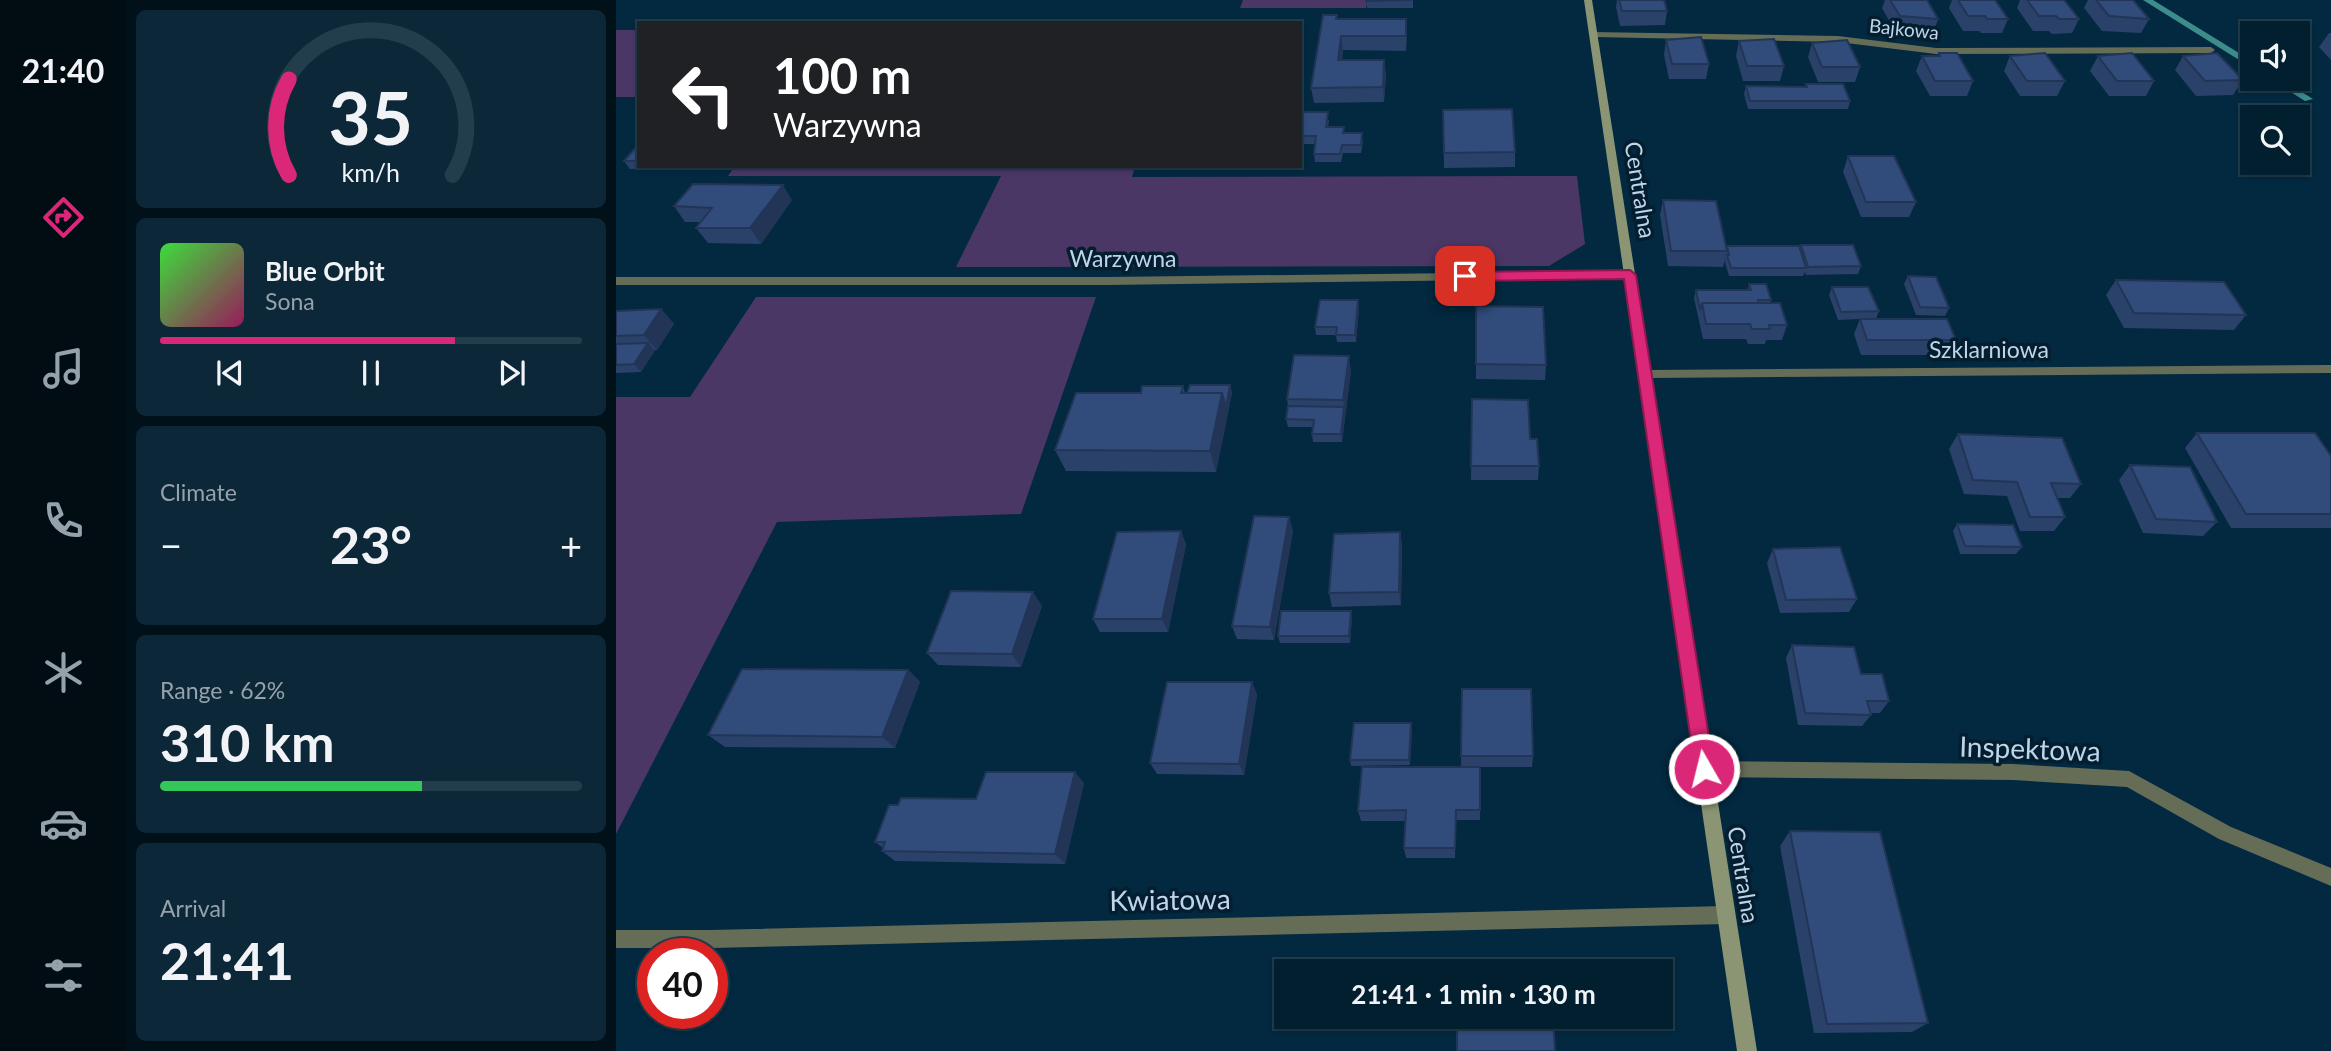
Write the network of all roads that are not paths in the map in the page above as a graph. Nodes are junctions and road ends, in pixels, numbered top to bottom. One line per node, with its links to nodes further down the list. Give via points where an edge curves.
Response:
1 (1588, 0): 2 (street, Centralna)
2 (1594, 34): 3 (street, Bajkowa, via 1838,40 1936,51); 4 (street, Centralna)
3 (2211, 50)
4 (1630, 275): 5 (street, Warzywna); 7 (street, Centralna)
5 (616, 281)
6 (2331, 369): 7 (street, Szklarniowa)
7 (1647, 374): 8 (street, Centralna)
8 (1704, 769): 9 (street, Inspektowa, via 2013,772 2129,779 2225,833); 10 (street, Centralna)
9 (2331, 877)
10 (1726, 915): 11 (street, Kwiatowa); 12 (street, Centralna)
11 (616, 939)
12 (1746, 1051)

